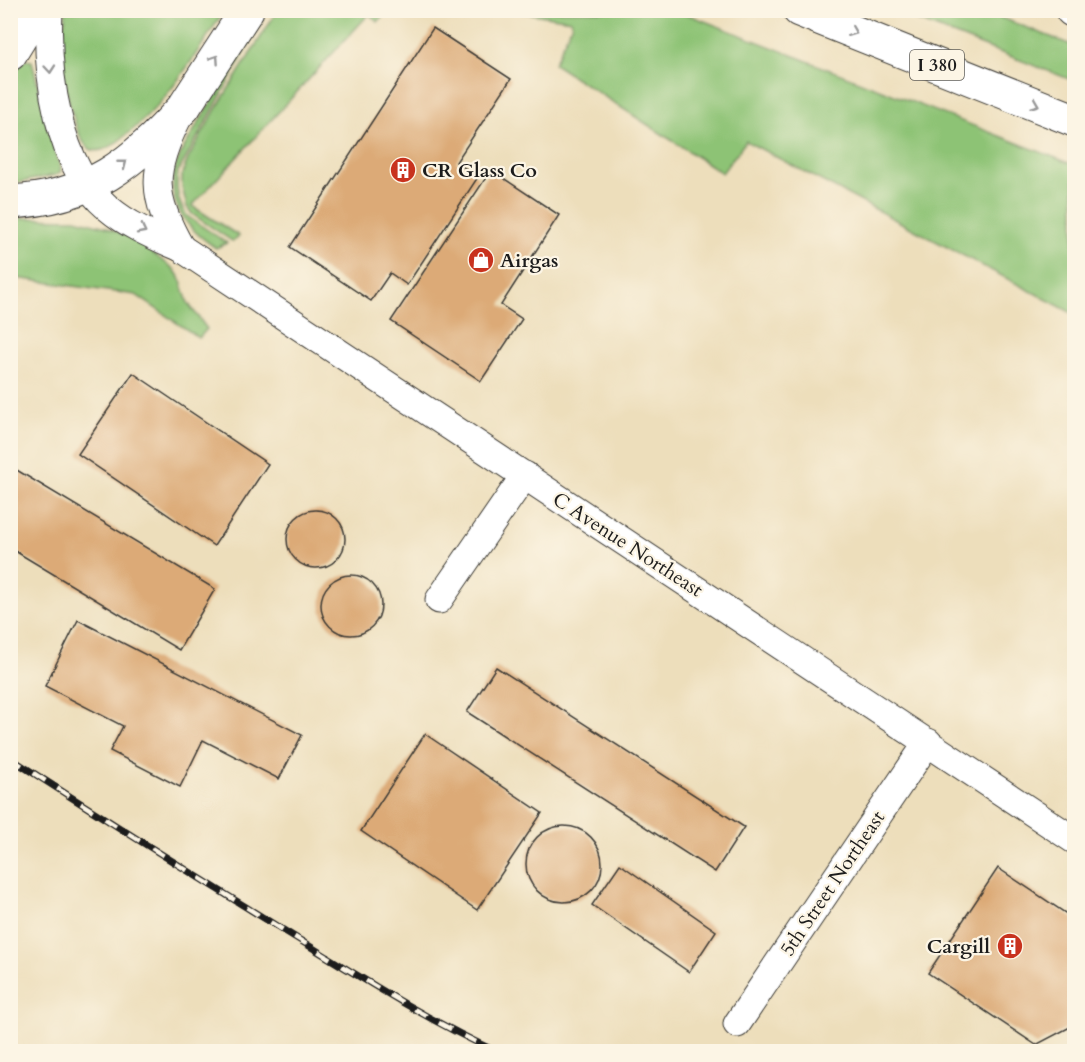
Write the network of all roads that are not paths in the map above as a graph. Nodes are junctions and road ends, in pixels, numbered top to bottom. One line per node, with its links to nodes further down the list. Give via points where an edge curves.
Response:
1 (37, 10): 5 (main road)
2 (49, 10): 8 (street, C Avenue Northeast, one-way to 8, via 50,75 56,106 73,157)
3 (247, 10): 6 (main road, one-way to 3)
4 (799, 10): 7 (main road, I 380, one-way to 7)
5 (10, 54)
6 (184, 107): 8 (main road, one-way to 6, via 126,162); 10 (street, via 168,137 157,179 164,213)
7 (1074, 120)
8 (88, 186): 9 (main road, via 57,197); 10 (street, C Avenue Northeast, one-way to 10, via 120,217)
9 (10, 202)
10 (181, 248): 11 (street, C Avenue Northeast)
11 (525, 476): 12 (street); 13 (street, C Avenue Northeast)
12 (440, 600)
13 (928, 742): 14 (street, C Avenue Northeast); 15 (street, 5th Street Northeast)
14 (1074, 840)
15 (736, 1024)

